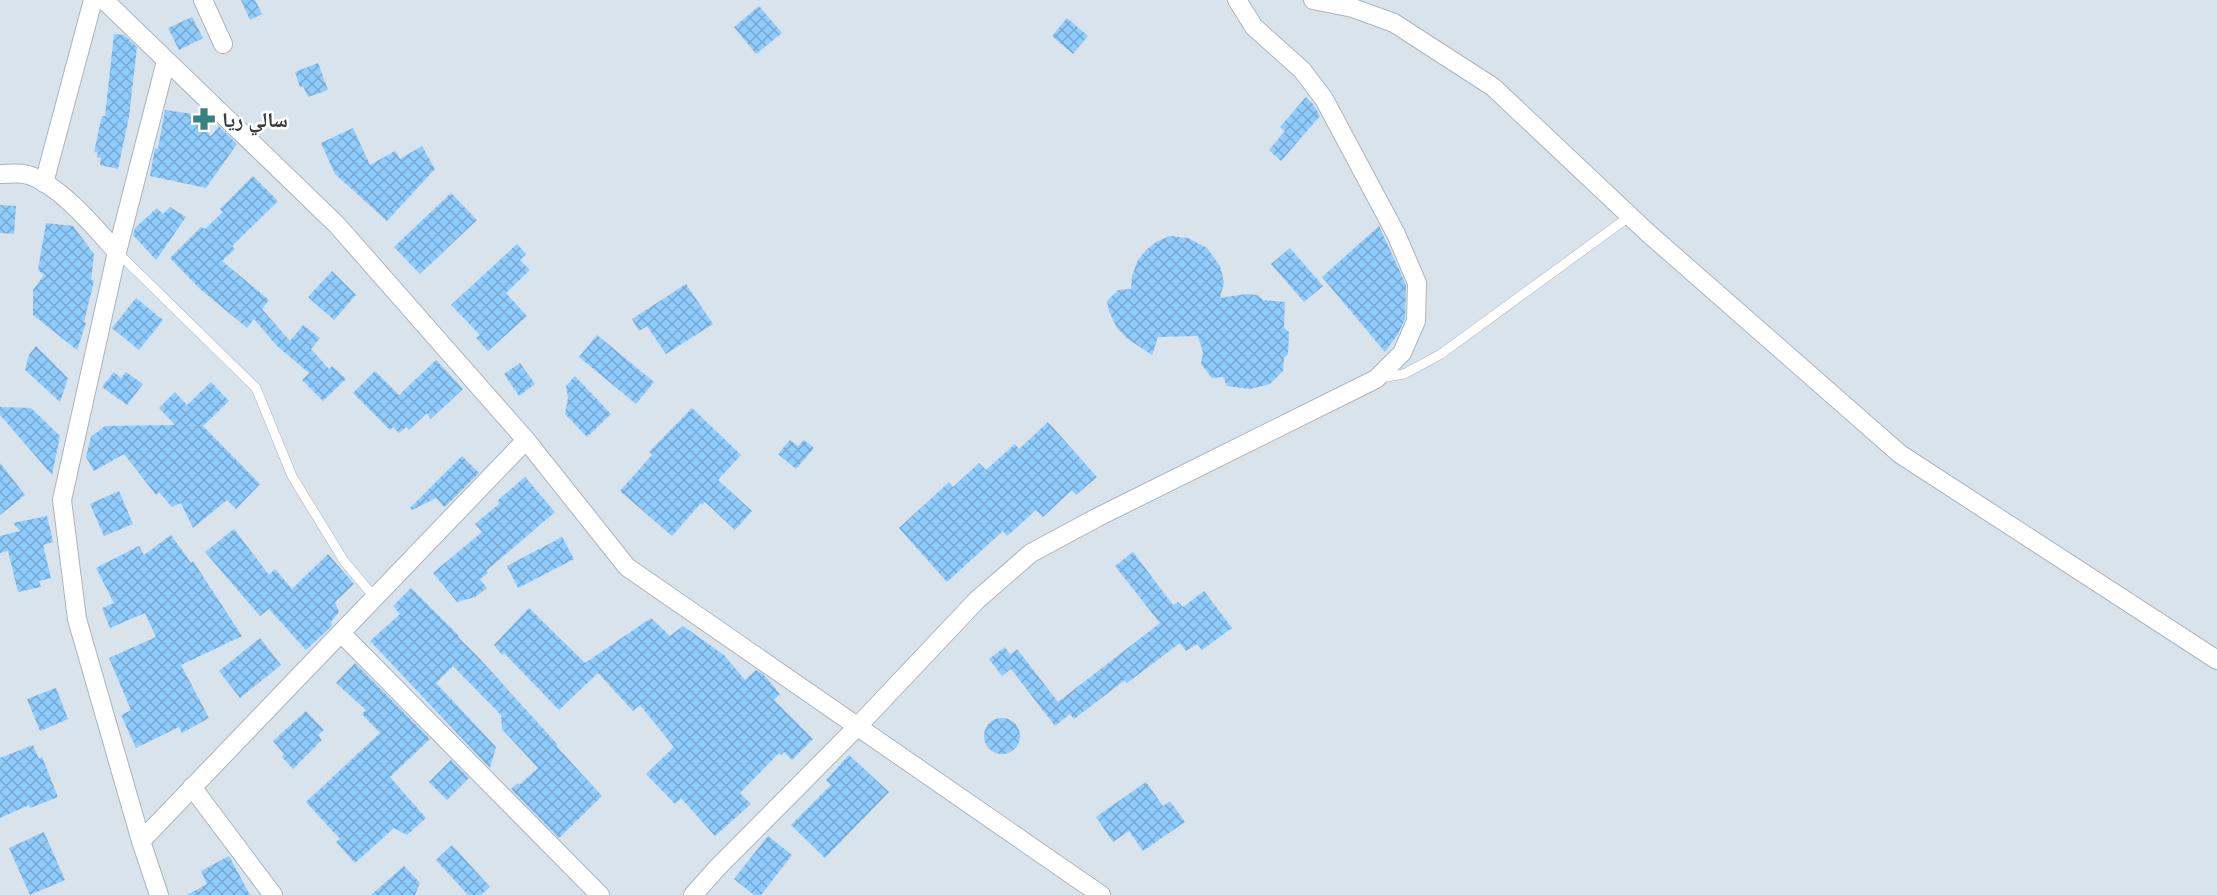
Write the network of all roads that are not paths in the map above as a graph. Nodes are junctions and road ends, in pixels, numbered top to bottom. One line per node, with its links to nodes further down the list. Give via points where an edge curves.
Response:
1 (93, 0): 9 (street)
2 (104, 0): 7 (street)
3 (203, 0): 6 (street)
4 (1237, 0): 12 (street, via 1254,27 1302,70 1324,99 1396,234 1417,283 1416,321 1402,353)
5 (1313, 0): 10 (street, via 1353,8 1394,24 1493,87)
6 (223, 44)
7 (166, 61): 11 (street); 13 (street, via 337,225)
8 (0, 174): 9 (street, via 27,174)
9 (44, 183): 11 (street, via 74,205)
10 (1630, 216): 12 (lane, via 1441,354 1404,375); 16 (street, via 1900,454)
11 (117, 252): 14 (lane, via 256,388 292,476 344,561); 19 (street, via 62,500 76,618)
12 (1376, 379): 17 (street, via 1031,553 977,600)
13 (526, 440): 14 (street); 17 (street, via 627,567)
14 (375, 598): 15 (street)
15 (341, 633): 18 (street); 22 (street)
16 (2217, 660)
17 (857, 727): 23 (street); 24 (street)
18 (192, 788): 19 (street); 21 (street)
19 (141, 841): 20 (street)
20 (159, 895)
21 (273, 895)
22 (600, 895)
23 (693, 895)
24 (1101, 895)

